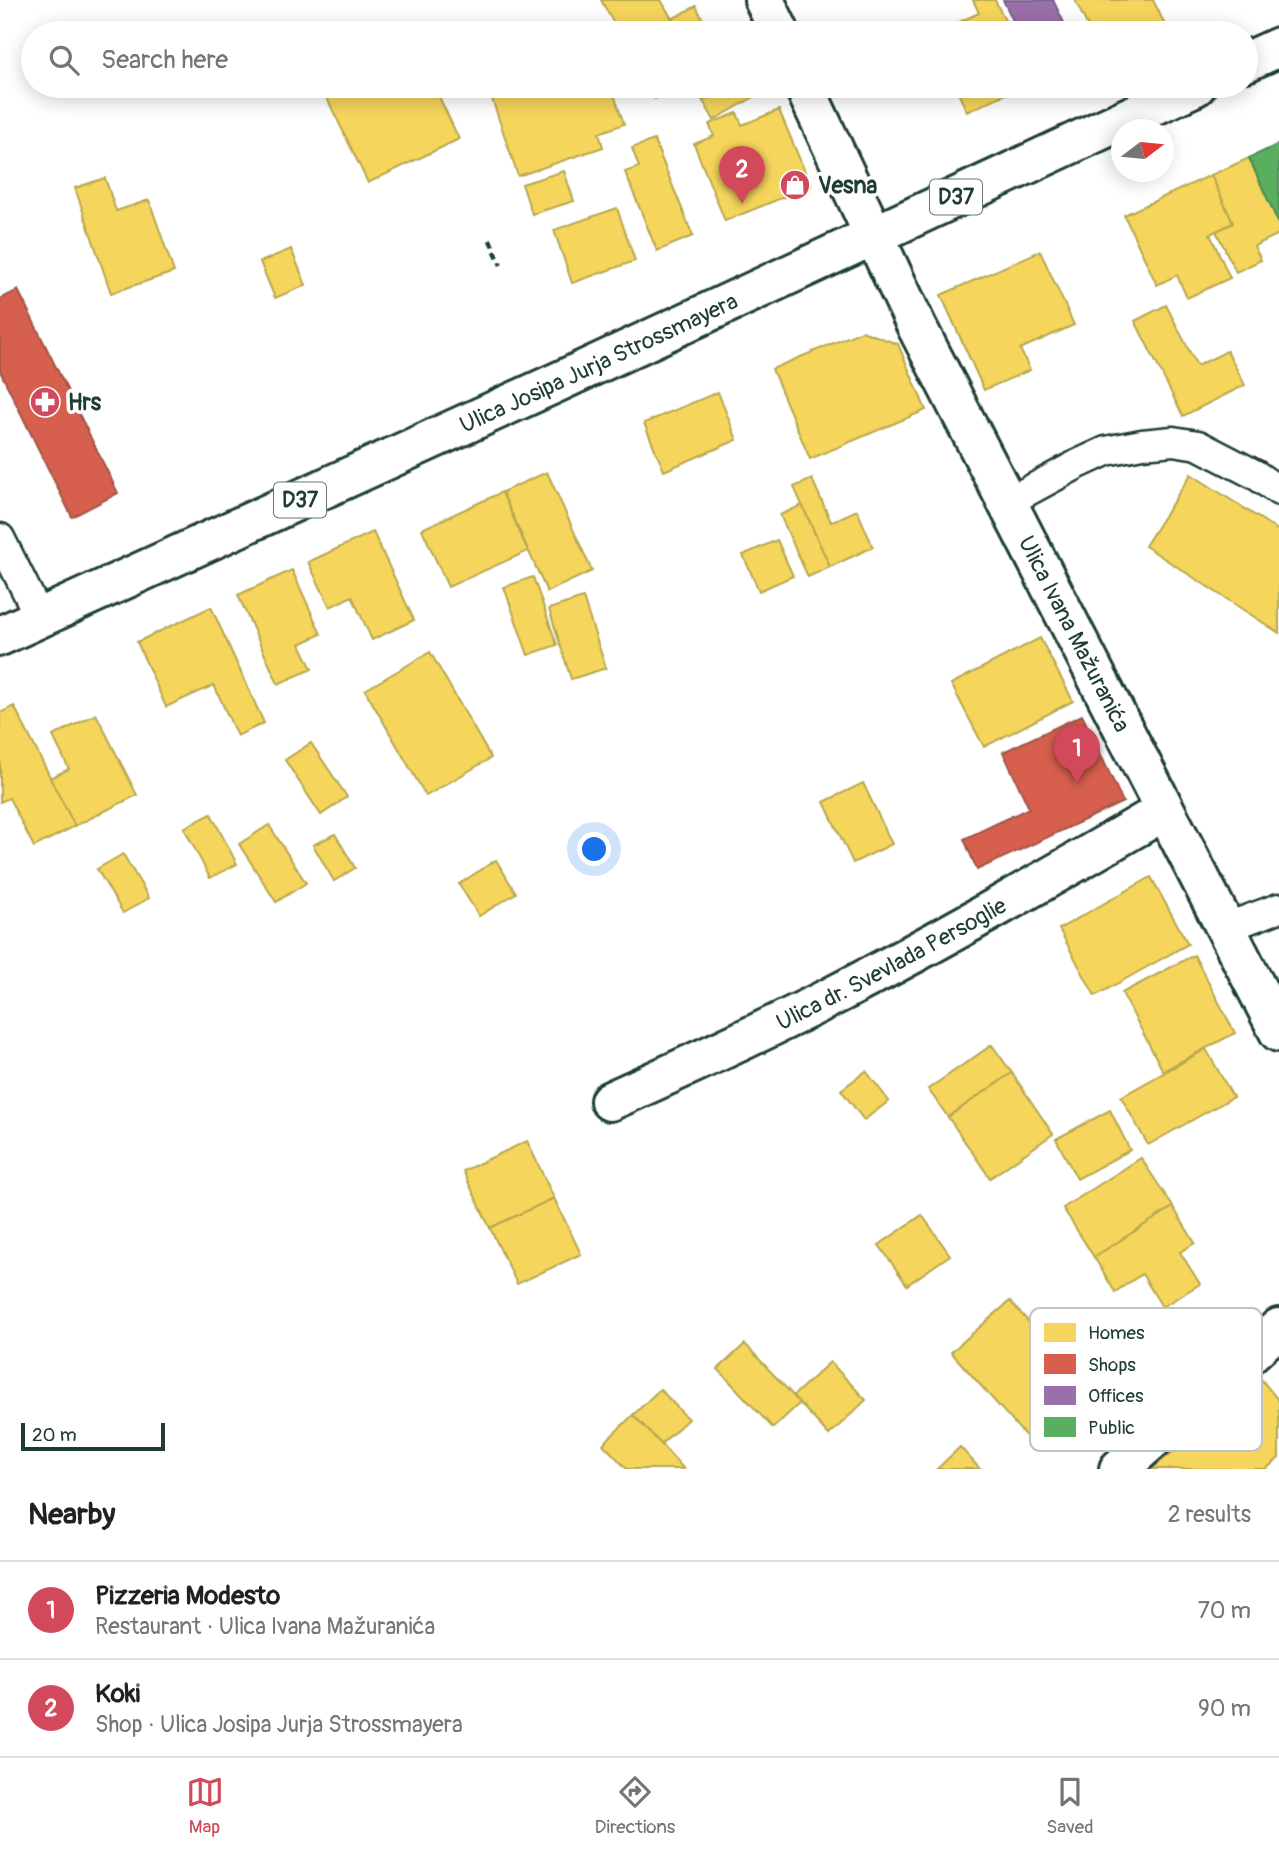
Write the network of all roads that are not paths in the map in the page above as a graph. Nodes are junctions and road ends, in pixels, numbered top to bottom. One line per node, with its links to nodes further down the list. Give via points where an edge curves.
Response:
1 (764, 0): 2 (street)
2 (774, 21)
3 (1279, 47): 4 (street)
4 (1258, 57)
5 (810, 98): 7 (street, Ulica Ivana Mažuranića)
6 (1170, 98): 7 (street, Ulica Josipa Jurja Strossmayera / D37)
7 (875, 235): 9 (street, Ulica Ivana Mažuranića, via 915,325); 11 (street, Ulica Josipa Jurja Strossmayera / D37)
8 (1279, 491): 9 (lane, via 1198,445 1173,441 1106,451)
9 (1006, 503): 13 (street, Ulica Ivana Mažuranića)
10 (0, 538): 11 (lane)
11 (40, 618): 12 (street, Ulica Josipa Jurja Strossmayera / D37)
12 (0, 636)
13 (1164, 811): 15 (street, Ulica Ivana Mažuranića); 17 (street, Ulica dr. Svevlada Persoglie, via 831,998)
14 (1279, 908): 15 (lane)
15 (1225, 928): 16 (street, Ulica Ivana Mažuranića)
16 (1279, 1032)
17 (610, 1101)
18 (1279, 1328): 19 (street)
19 (1262, 1343)
20 (1139, 1451): 21 (street)
21 (1119, 1469)

